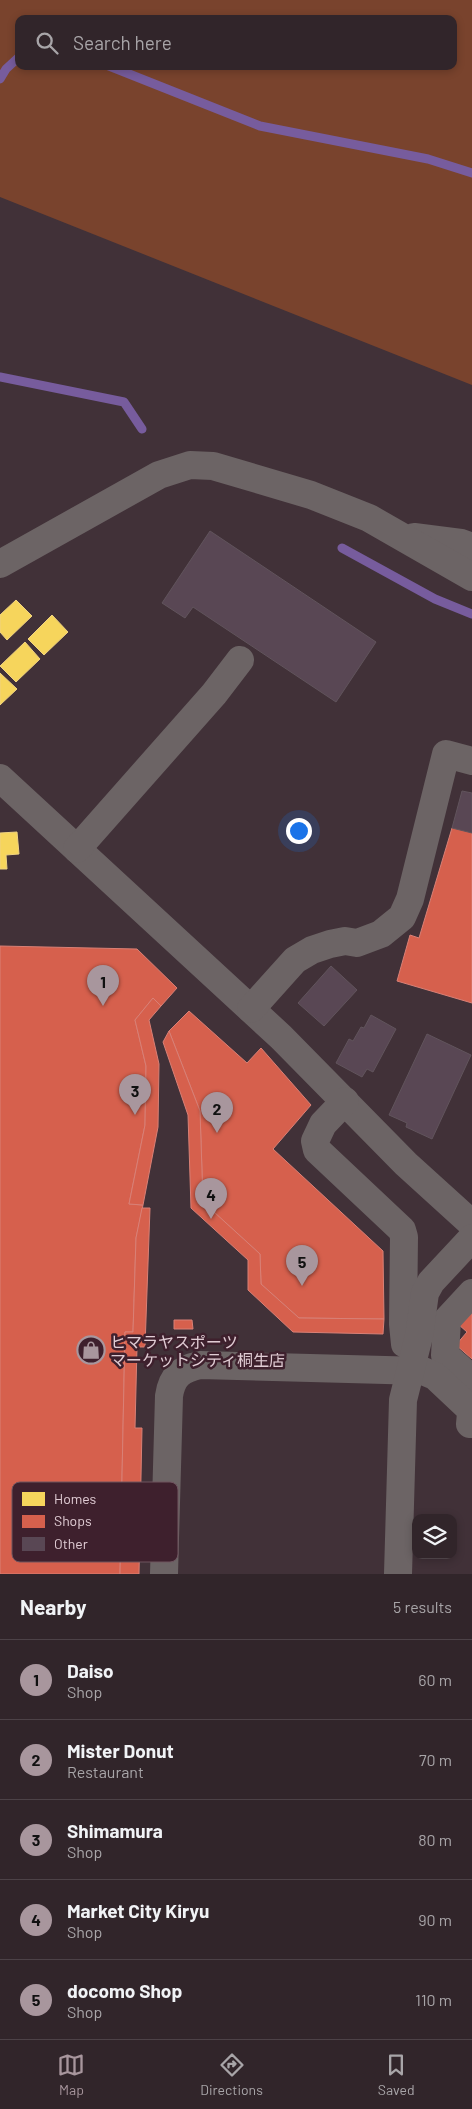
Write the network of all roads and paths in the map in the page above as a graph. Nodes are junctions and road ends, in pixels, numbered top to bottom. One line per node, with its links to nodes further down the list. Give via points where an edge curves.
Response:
1 (402, 536): 2 (street); 3 (street, via 369,518 311,495 213,466 190,465 145,483); 4 (street)
2 (472, 547)
3 (0, 564)
4 (472, 576)
5 (240, 660): 8 (street)
6 (472, 761): 9 (street, via 446,754 410,900 402,917 392,927 368,940 345,941 312,950 295,960)
7 (0, 778): 8 (street)
8 (77, 850): 9 (street)
9 (251, 1009): 10 (street)
10 (345, 1101): 11 (street, via 406,1164); 14 (street, via 323,1124 315,1142 317,1150 402,1230 403,1324)
11 (472, 1224)
12 (472, 1238): 14 (street, via 425,1293 419,1336)
13 (472, 1293): 15 (street, via 447,1320 445,1355)
14 (409, 1370): 16 (street, via 436,1376 469,1408); 17 (street, via 200,1365 180,1372 174,1379 169,1396); 18 (street, via 403,1400)
15 (472, 1379)
16 (472, 1424)
17 (167, 1482)
18 (398, 1574)

